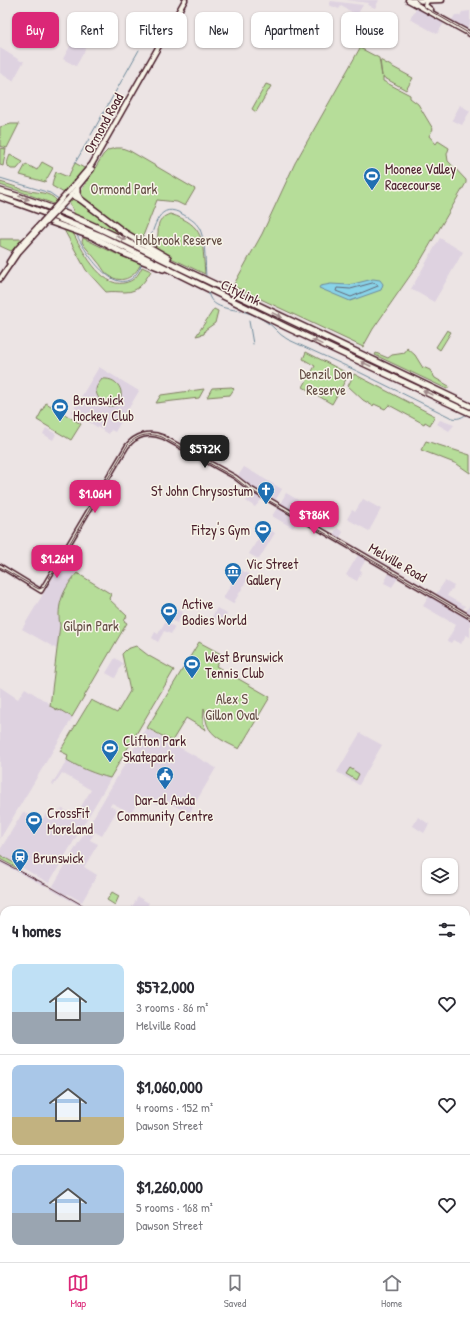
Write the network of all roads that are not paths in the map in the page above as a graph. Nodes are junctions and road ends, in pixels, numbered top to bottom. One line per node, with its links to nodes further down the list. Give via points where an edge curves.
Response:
1 (187, 0): 8 (main road, Ormond Road, via 92,169); 10 (main road, Ormond Road, via 92,164)
2 (409, 0): 5 (main road)
3 (442, 0): 4 (main road)
4 (427, 1): 5 (main road); 6 (main road, via 427,8)
5 (418, 3): 6 (main road)
6 (460, 28): 7 (main road)
7 (470, 34)
8 (77, 189): 10 (main road, Ormond Road); 12 (highway)
9 (0, 191): 14 (highway, CityLink, one-way to 14, via 34,201)
10 (69, 195): 12 (highway); 13 (main road, Ormond Road, bridge)
11 (0, 197): 15 (highway, CityLink, via 100,235)
12 (80, 199): 14 (highway)
13 (47, 219): 15 (highway); 16 (main road, Ormond Road, via 23,244)
14 (141, 246): 17 (highway, CityLink, one-way to 17, via 281,317)
15 (138, 257): 18 (highway, CityLink, one-way to 15, via 322,344 185,276)
16 (0, 279)
17 (469, 405)
18 (470, 412)
19 (0, 566): 20 (main road, Melville Road, via 41,591 128,444 145,434 154,434 235,477 249,488)
20 (470, 617)

